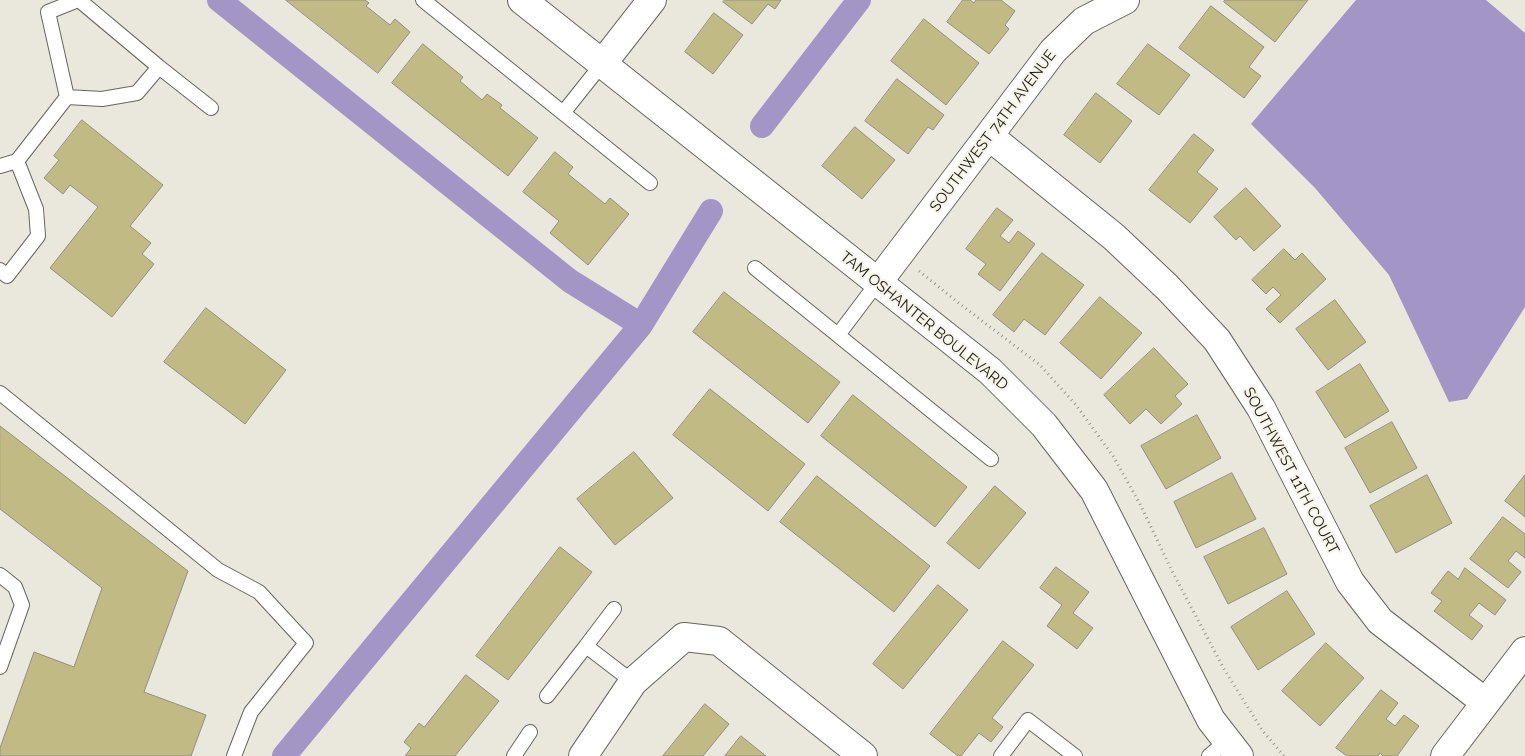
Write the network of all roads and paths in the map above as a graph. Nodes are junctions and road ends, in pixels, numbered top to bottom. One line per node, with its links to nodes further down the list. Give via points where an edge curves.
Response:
1 (78, 0): 7 (lane); 8 (lane, via 48,12)
2 (422, 0): 10 (lane)
3 (522, 0): 6 (street, TAM OSHANTER BOULEVARD)
4 (652, 0): 6 (street)
5 (1126, 0): 11 (street, SOUTHWEST 74TH AVENUE, via 1084,21 1059,45)
6 (602, 64): 10 (lane); 17 (street, TAM OSHANTER BOULEVARD)
7 (159, 68): 8 (lane, via 137,93 102,100); 9 (lane)
8 (67, 98): 12 (lane)
9 (211, 108)
10 (563, 113): 14 (lane)
11 (989, 136): 17 (street, SOUTHWEST 74TH AVENUE); 28 (street, SOUTHWEST 11TH COURT, via 1114,237 1217,340 1262,408 1350,582 1380,621)
12 (17, 161): 13 (lane); 16 (lane, via 36,209 38,236 7,276)
13 (0, 166)
14 (650, 183)
15 (755, 268): 18 (lane)
16 (0, 270)
17 (878, 282): 18 (lane); 30 (street, TAM OSHANTER BOULEVARD, via 990,372 1044,424 1094,490)
18 (838, 335): 20 (lane)
19 (0, 393): 31 (lane, via 218,570 259,592 306,643 251,712)
20 (991, 459)
21 (0, 575): 25 (lane, via 16,587 22,605)
22 (614, 609): 23 (lane)
23 (586, 646): 26 (lane); 27 (lane)
24 (1525, 651): 28 (street)
25 (0, 666)
26 (633, 682): 33 (street); 34 (street, via 684,637 719,641)
27 (547, 696)
28 (1486, 702): 37 (street)
29 (530, 732): 32 (lane)
30 (1225, 751)
31 (234, 756)
32 (514, 756)
33 (583, 756)
34 (863, 756)
35 (1001, 756): 36 (lane, via 1028,720)
36 (1075, 756)
37 (1445, 756)

